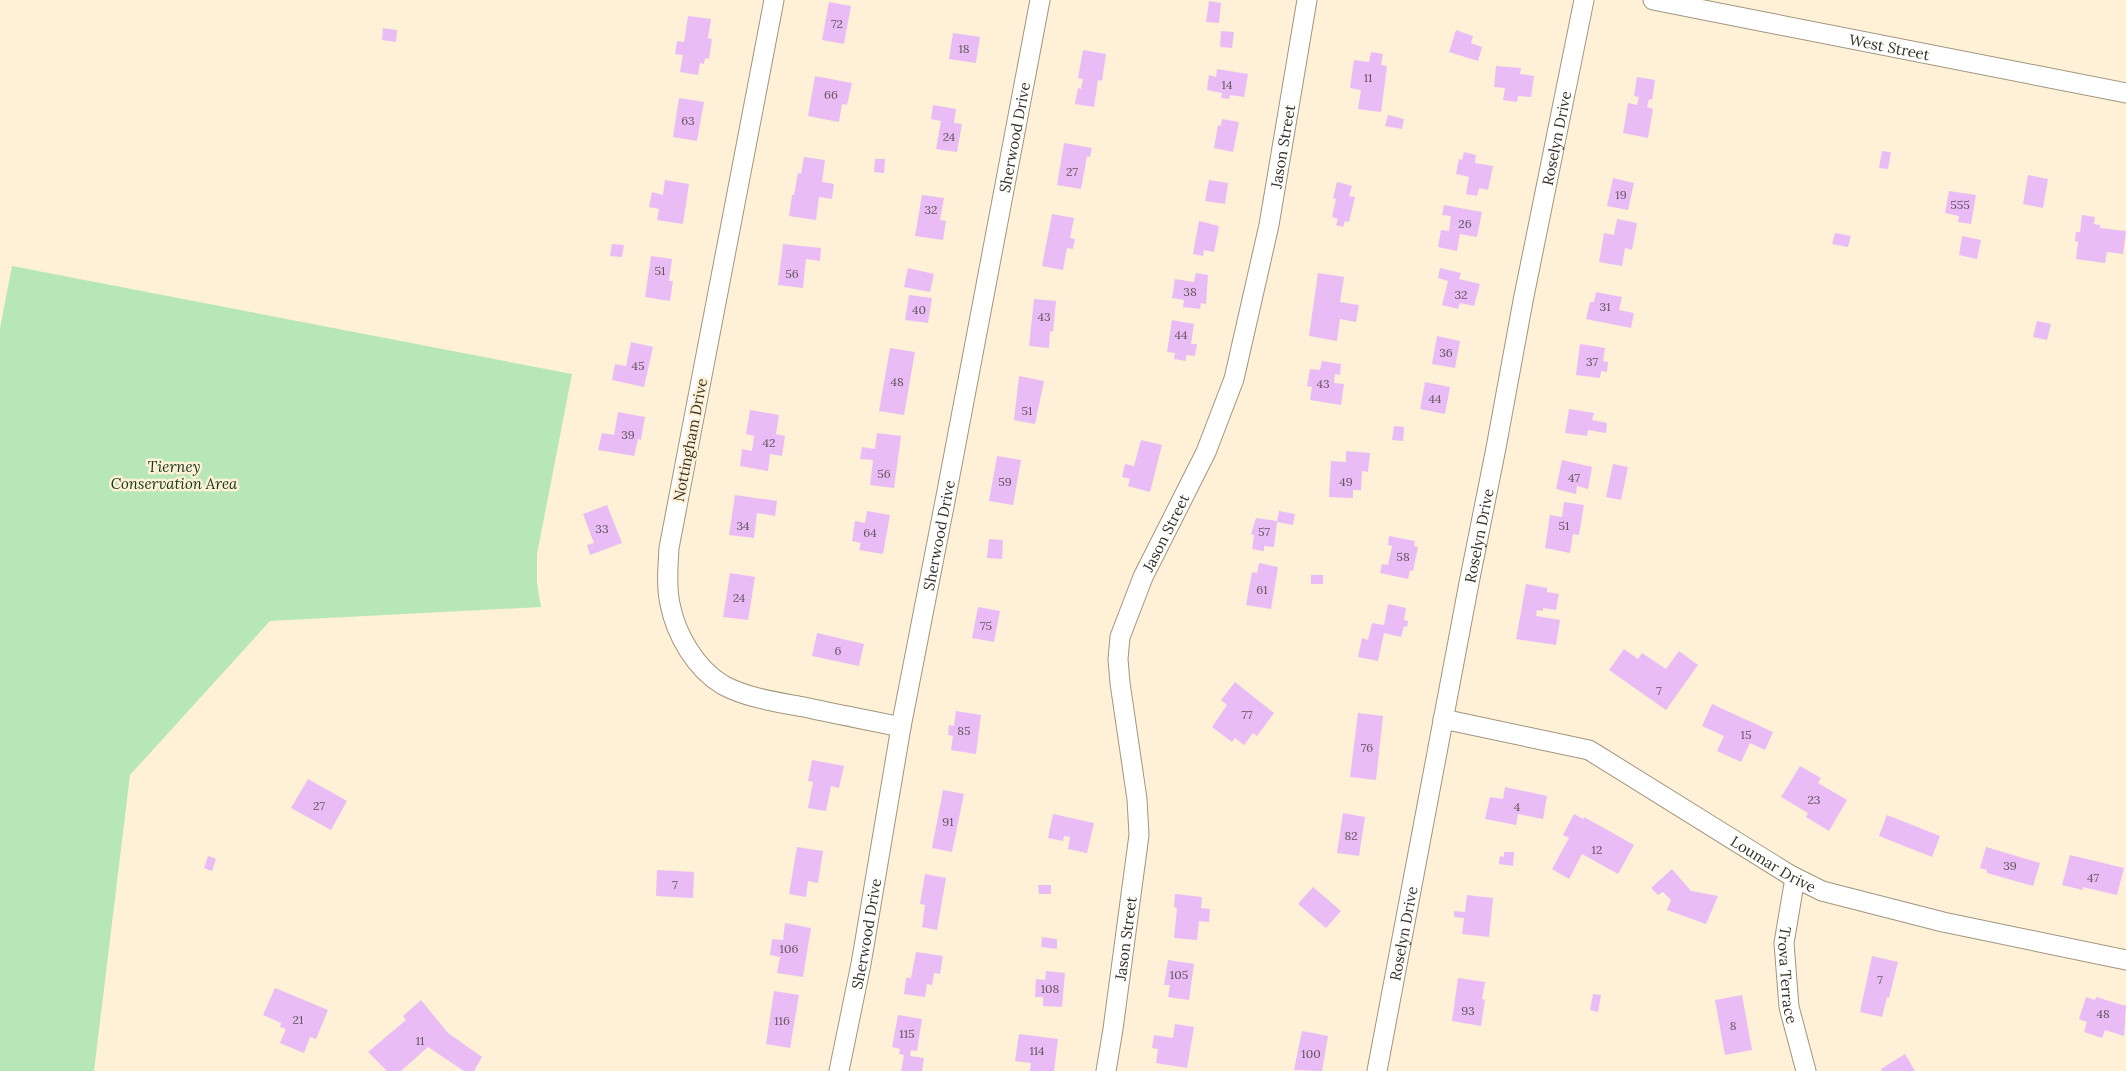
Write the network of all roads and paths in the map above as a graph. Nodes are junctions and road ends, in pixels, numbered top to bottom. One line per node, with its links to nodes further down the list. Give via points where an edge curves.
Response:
1 (774, 0): 8 (street, Nottingham Drive, via 669,548 667,577 670,604 677,628 690,652 706,672 724,685 772,701)
2 (1040, 0): 8 (street, Sherwood Drive)
3 (1307, 0): 12 (street, Jason Street, via 1269,225 1234,379 1206,452 1142,577 1120,637 1120,683 1139,834)
4 (1584, 0): 7 (street, Roselyn Drive)
5 (1653, 0): 6 (street, West Street)
6 (2126, 93)
7 (1443, 719): 9 (street, Loumar Drive, via 1589,750); 13 (street, Roselyn Drive)
8 (900, 727): 11 (street, Sherwood Drive, via 861,964)
9 (1795, 878): 10 (street, Loumar Drive, via 1822,891 1943,922); 14 (street, Trova Terrace, via 1784,943 1789,1007)
10 (2126, 960)
11 (839, 1071)
12 (1106, 1071)
13 (1376, 1071)
14 (1806, 1071)

